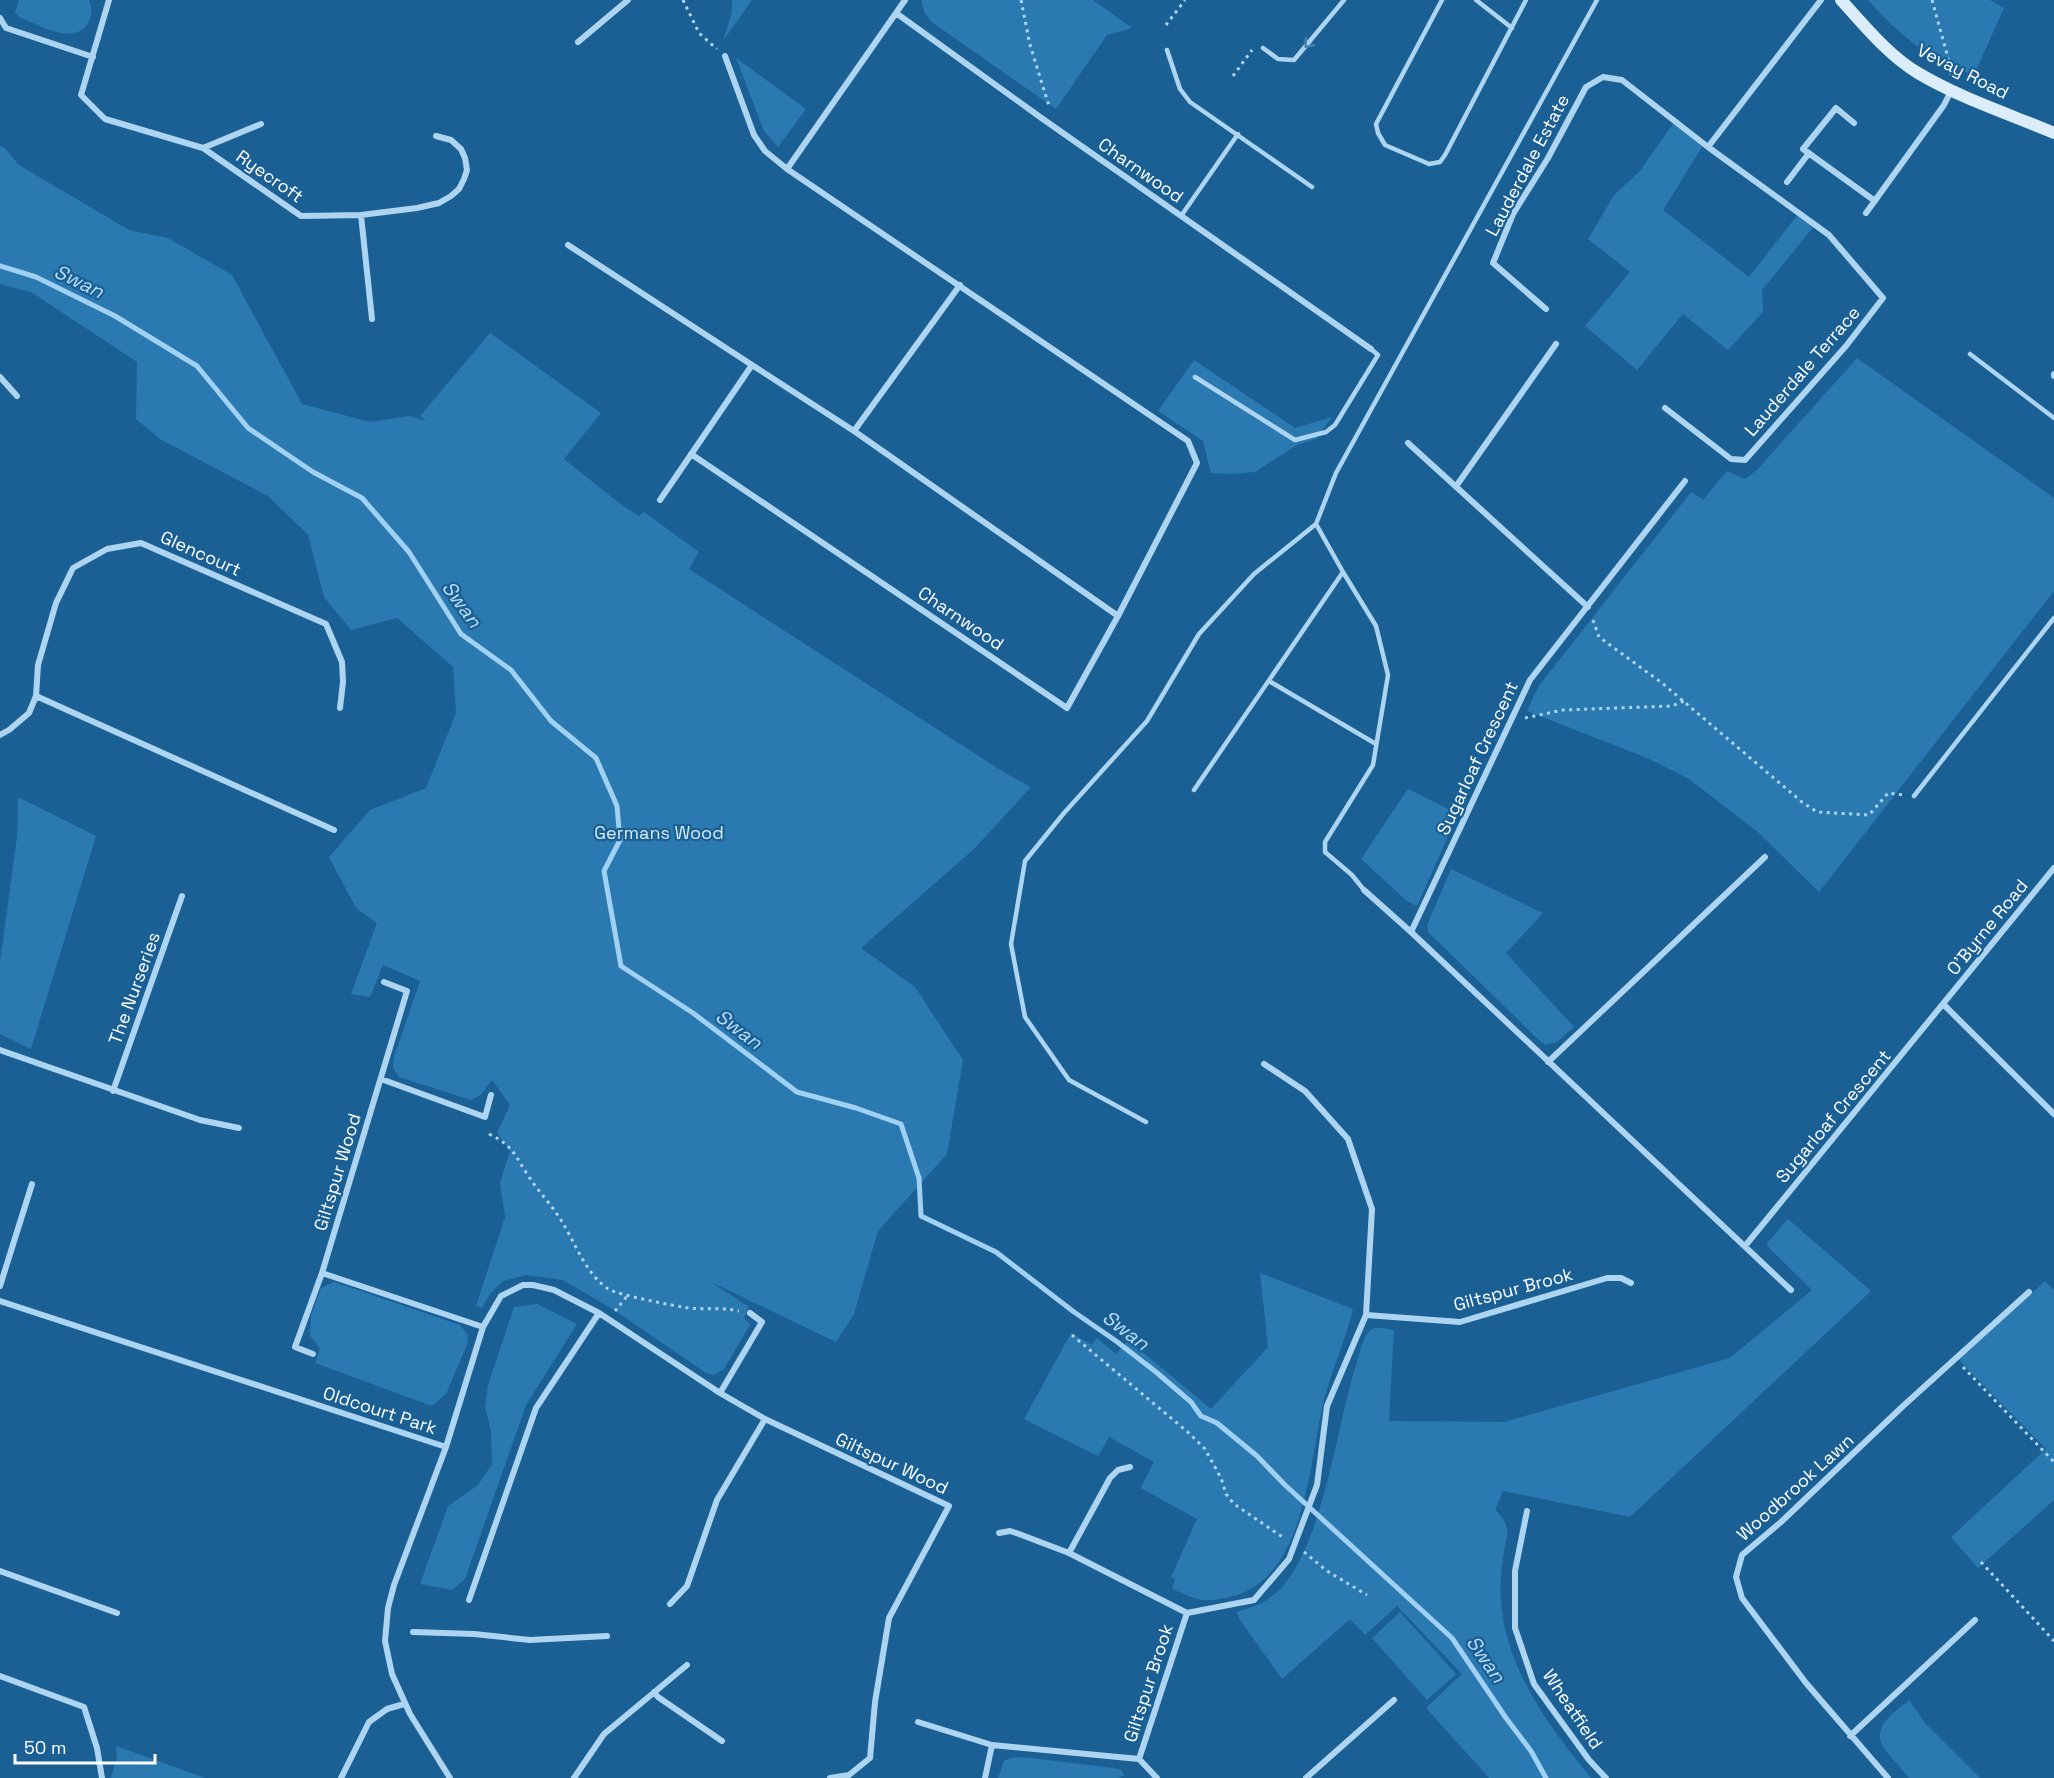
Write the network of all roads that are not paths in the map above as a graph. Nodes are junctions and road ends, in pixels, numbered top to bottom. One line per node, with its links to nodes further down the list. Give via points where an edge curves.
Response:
1 (109, 0): 18 (street, Ryecroft)
2 (628, 0): 14 (street)
3 (905, 0): 11 (street)
4 (1344, 0): 15 (lane, one-way to 15, via 1294,60 1278,59)
5 (1442, 0): 13 (lane, via 1376,124 1385,145 1429,164 1440,162 1445,155)
6 (1476, 0): 13 (lane)
7 (1526, 0): 13 (lane)
8 (1597, 0): 54 (lane, via 1336,472)
9 (1821, 0): 25 (street)
10 (1841, 0): 19 (main road, Vevay Road, via 1886,49 1917,73)
11 (896, 13): 28 (street); 34 (street, Charnwood)
12 (0, 18): 18 (street, via 6,28)
13 (1512, 28)
14 (578, 42)
15 (1263, 48)
16 (1167, 50): 23 (lane, via 1180,89 1190,102)
17 (725, 56): 28 (street, Charnwood, via 754,135 765,151)
18 (93, 57): 26 (street, Ryecroft, via 81,95 105,119)
19 (1952, 91): 22 (main road, Vevay Road); 31 (street)
20 (1854, 123): 27 (street, via 1836,108 1803,149)
21 (261, 124): 26 (street, Ryecroft)
22 (2054, 133)
23 (1238, 134): 30 (lane); 34 (lane)
24 (436, 136): 33 (street, Ryecroft, via 451,140 461,149 467,170 459,189 439,203)
25 (1708, 147): 37 (street, Lauderdale Estate, via 1622,80 1603,77 1586,87 1513,214 1493,263); 46 (street, Lauderdale Terrace, via 1829,236 1882,298 1846,346 1745,460 1731,459)
26 (203, 148): 33 (street, Ryecroft, via 301,216)
27 (1809, 153): 29 (street); 31 (street)
28 (788, 169): 36 (street, Charnwood)
29 (1787, 183)
30 (1312, 187)
31 (1875, 201): 32 (street)
32 (1866, 213)
33 (360, 215): 38 (street)
34 (1181, 216): 40 (street, Charnwood)
35 (568, 245): 42 (street)
36 (960, 285): 48 (street); 57 (street, Charnwood, via 1188,441 1197,463)
37 (1546, 309)
38 (372, 319)
39 (1556, 344): 52 (street)
40 (1371, 349): 44 (lane, via 1378,355 1335,425 1326,432 1295,440)
41 (1970, 354): 47 (lane)
42 (752, 365): 48 (street); 50 (street)
43 (0, 377): 45 (street)
44 (1195, 377)
45 (17, 396)
46 (1665, 408)
47 (2054, 418)
48 (854, 431): 57 (street)
49 (1408, 443): 52 (street)
50 (691, 454): 53 (street); 57 (street, Charnwood, via 1067,708)
51 (1685, 482): 56 (street, Sugarloaf Crescent)
52 (1457, 485): 56 (street)
53 (660, 500)
54 (1316, 524): 55 (lane); 81 (lane, via 1254,574 1199,634 1147,721 1025,861 1011,944 1025,1017 1069,1080)
55 (1343, 572): 59 (lane); 63 (lane, via 1376,626 1388,675)
56 (1588, 607): 71 (street, Sugarloaf Crescent, via 1530,680)
57 (1118, 616)
58 (2054, 618): 65 (lane)
59 (1269, 681): 63 (lane); 64 (lane)
60 (36, 696): 61 (street, Glencourt, via 38,665 56,603 73,568 106,549 141,543 326,624 342,662); 62 (street, Glencourt, via 29,713); 66 (street)
61 (340, 708)
62 (0, 735)
63 (1376, 744): 69 (lane, via 1372,765 1325,842 1325,852)
64 (1194, 790)
65 (1914, 796)
66 (334, 830)
67 (1765, 857): 75 (street)
68 (2054, 868): 73 (street, O'Byrne Road)
69 (1364, 890): 71 (street)
70 (182, 896): 78 (street, The Nurseries)
71 (1411, 932): 75 (street)
72 (384, 982): 77 (street, Giltspur Wood, via 407,991)
73 (1944, 1005): 80 (street); 84 (street, Sugarloaf Crescent)
74 (0, 1050): 78 (street)
75 (1548, 1062): 84 (street)
76 (1264, 1064): 93 (street, Giltspur Brook, via 1305,1091 1348,1139 1372,1209)
77 (381, 1079): 79 (street, via 484,1117); 85 (street, Giltspur Wood)
78 (113, 1091): 82 (street, via 200,1120)
79 (491, 1095)
80 (2054, 1114)
81 (1146, 1122)
82 (239, 1128)
83 (33, 1184): 87 (street)
84 (1745, 1246): 88 (street)
85 (322, 1273): 94 (street); 95 (street, Giltspur Wood, via 295,1347)
86 (1631, 1283): 93 (street, Giltspur Brook, via 1606,1278 1460,1322)
87 (0, 1287)
88 (1791, 1290)
89 (2029, 1292): 117 (street, Woodbrook Lawn, via 1742,1555 1736,1577 1742,1598)
90 (0, 1301): 98 (street, Oldcourt Park)
91 (599, 1313): 94 (street, Giltspur Wood, via 554,1290 523,1285 501,1296); 96 (street, Giltspur Wood); 104 (street, via 536,1408)
92 (750, 1313): 96 (street, via 762,1322)
93 (1366, 1315): 107 (street, Giltspur Brook, via 1327,1406 1317,1485 1289,1559 1254,1600)
94 (483, 1327): 98 (street, Giltspur Wood)
95 (314, 1354)
96 (720, 1393): 97 (street, Giltspur Wood)
97 (765, 1419): 105 (street, via 717,1500 687,1586); 125 (street, Giltspur Wood, via 949,1506 889,1618 870,1758 849,1776)
98 (446, 1447): 115 (street, Oldcourt Park, via 388,1608 387,1657)
99 (1130, 1467): 102 (street, via 1110,1478)
100 (1527, 1511): 129 (street, Wheatfield, via 1515,1571 1515,1628 1534,1684)
101 (999, 1533): 102 (street, Giltspur Brook, via 1010,1531)
102 (1069, 1553): 107 (street, Giltspur Brook)
103 (0, 1571): 106 (street)
104 (469, 1600)
105 (670, 1604)
106 (117, 1613)
107 (1188, 1613): 120 (street, Giltspur Brook)
108 (1975, 1620): 117 (street)
109 (413, 1632): 110 (street, via 530,1640)
110 (607, 1636)
111 (687, 1665): 113 (street)
112 (0, 1676): 121 (street, via 84,1707)
113 (654, 1692): 118 (street); 124 (street, via 604,1734)
114 (1394, 1700): 128 (street)
115 (404, 1704): 122 (street, via 387,1709 369,1722); 123 (street, Oldcourt Park)
116 (918, 1722): 119 (street, Giltspur Brook)
117 (1850, 1736): 130 (street, Woodbrook Lawn)
118 (722, 1741)
119 (992, 1745): 120 (street, Giltspur Brook); 126 (street)
120 (1139, 1759): 127 (street)
121 (102, 1778)
122 (341, 1778)
123 (450, 1778)
124 (574, 1778)
125 (830, 1778)
126 (985, 1778)
127 (1156, 1778)
128 (1306, 1778)
129 (1606, 1778)
130 (1888, 1778)

